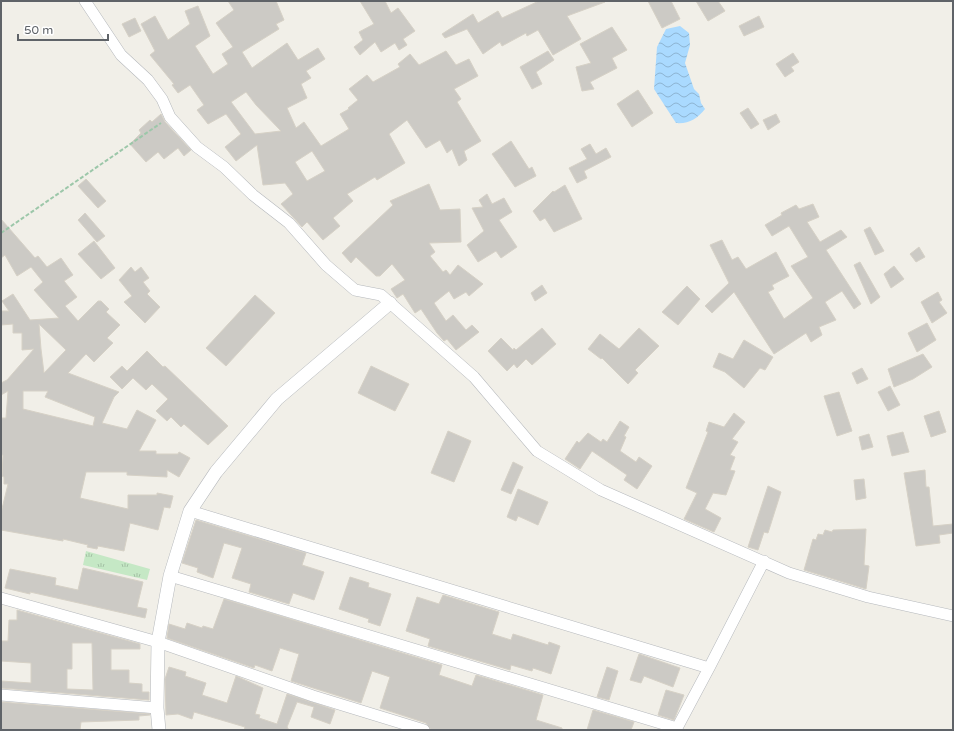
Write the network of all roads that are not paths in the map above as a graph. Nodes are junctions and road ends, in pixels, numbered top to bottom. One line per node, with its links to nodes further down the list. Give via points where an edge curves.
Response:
1 (85, 1): 2 (street, via 121,55 148,80 162,99 170,117 197,148 224,167 253,195 289,223 326,265 355,290 381,295)
2 (390, 303): 3 (street, via 277,399 216,472); 4 (street, via 474,377 537,451 601,490)
3 (190, 511): 5 (street); 9 (street)
4 (764, 562): 7 (street, via 789,573 868,598); 9 (street)
5 (170, 576): 8 (street); 12 (street)
6 (1, 598): 8 (street)
7 (953, 616)
8 (158, 642): 11 (street); 14 (street, via 313,696)
9 (709, 668): 12 (street)
10 (1, 695): 11 (street)
11 (157, 708): 13 (street)
12 (676, 729)
13 (159, 730)
14 (424, 730)

